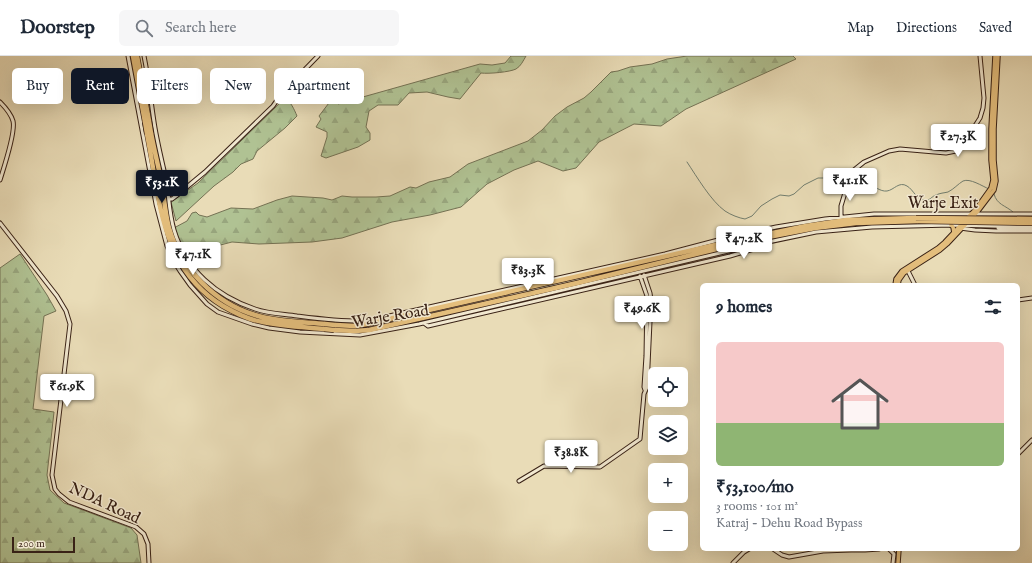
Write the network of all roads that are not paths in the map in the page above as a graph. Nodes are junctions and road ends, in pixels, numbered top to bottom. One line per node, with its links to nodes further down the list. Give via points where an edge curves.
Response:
1 (128, 56): 12 (street, Warje Road)
2 (133, 56): 10 (highway)
3 (137, 56): 10 (highway)
4 (144, 56): 11 (street, Warje Road)
5 (318, 56): 17 (street, via 282,93 273,106 205,172)
6 (980, 56): 20 (street, via 983,108 980,118 960,149 946,153 894,149 864,162 854,170 849,180 841,206)
7 (995, 56): 16 (main road)
8 (998, 56): 16 (main road, via 994,130 996,181)
9 (0, 102): 15 (street, via 13,121 13,130)
10 (147, 121): 14 (highway, bridge)
11 (154, 124): 12 (street); 14 (street, Warje Road)
12 (141, 126): 13 (street, Warje Road)
13 (142, 131): 14 (street); 52 (street, Warje Road, via 167,246 180,271 207,304 218,312 260,326 300,332)
14 (151, 132): 17 (street, Warje Road); 38 (highway, via 169,229 179,252); 51 (highway, via 161,209 168,238 184,269 201,289 231,311 262,322 294,327)
15 (0, 180)
16 (991, 191): 18 (main road)
17 (169, 199): 38 (street, Warje Road, via 174,230)
18 (976, 212): 19 (street, Warje Exit); 20 (street, Warje Exit); 28 (main road)
19 (1032, 214)
20 (841, 217): 30 (street, Warje Exit)
21 (1032, 219): 22 (highway, bridge)
22 (917, 220): 24 (highway); 25 (highway, bridge); 35 (highway, via 847,220 806,226)
23 (0, 223): 61 (street, NDA Road, via 57,296 70,324 52,475 55,489 69,502 136,527 144,534 148,544)
24 (867, 223): 27 (highway); 35 (highway, via 815,228)
25 (1032, 223)
26 (950, 225): 27 (street, Warje Exit); 28 (street, Warje Exit); 33 (main road)
27 (872, 227): 35 (street, Warje Exit)
28 (962, 227): 29 (street, Warje Exit); 31 (street); 33 (main road); 39 (main road, via 943,248)
29 (1032, 227)
30 (759, 231): 32 (street, Warje Road); 35 (street)
31 (1032, 231)
32 (749, 233): 34 (street, Warje Road); 36 (street)
33 (954, 233): 39 (main road, via 941,246)
34 (738, 236): 37 (street); 49 (street, Warje Road, via 367,321)
35 (763, 239): 36 (street, Warje Road); 52 (highway, bridge, via 733,243 459,306 369,330)
36 (753, 247): 37 (street, Warje Road); 42 (street)
37 (740, 248): 40 (street, Warje Road)
38 (192, 270): 48 (street, Warje Road, via 220,293 256,310); 51 (highway, via 207,288 242,310 267,318)
39 (907, 270): 43 (main road, via 898,276); 44 (main road); 45 (street)
40 (643, 272): 41 (street, Warje Road); 42 (street)
41 (639, 273): 42 (street); 50 (street, Warje Road)
42 (642, 276): 50 (street, via 428,326); 55 (street, via 649,296 640,438 600,467 544,466)
43 (896, 283)
44 (899, 283)
45 (914, 283)
46 (1032, 298): 47 (street)
47 (1020, 300)
48 (328, 319): 49 (street, Warje Road); 52 (street)
49 (333, 320): 52 (street)
50 (424, 323): 52 (street, Warje Road, via 360,335)
51 (324, 326): 52 (highway, bridge)
52 (332, 331)
53 (1032, 440): 54 (street)
54 (1020, 452)
55 (519, 481)
56 (746, 551): 62 (street)
57 (776, 551): 58 (street, via 789,557)
58 (823, 551)
59 (891, 551): 63 (street, via 894,554)
60 (898, 551): 64 (main road)
61 (149, 563)
62 (733, 563)
63 (893, 563)
64 (898, 563)

